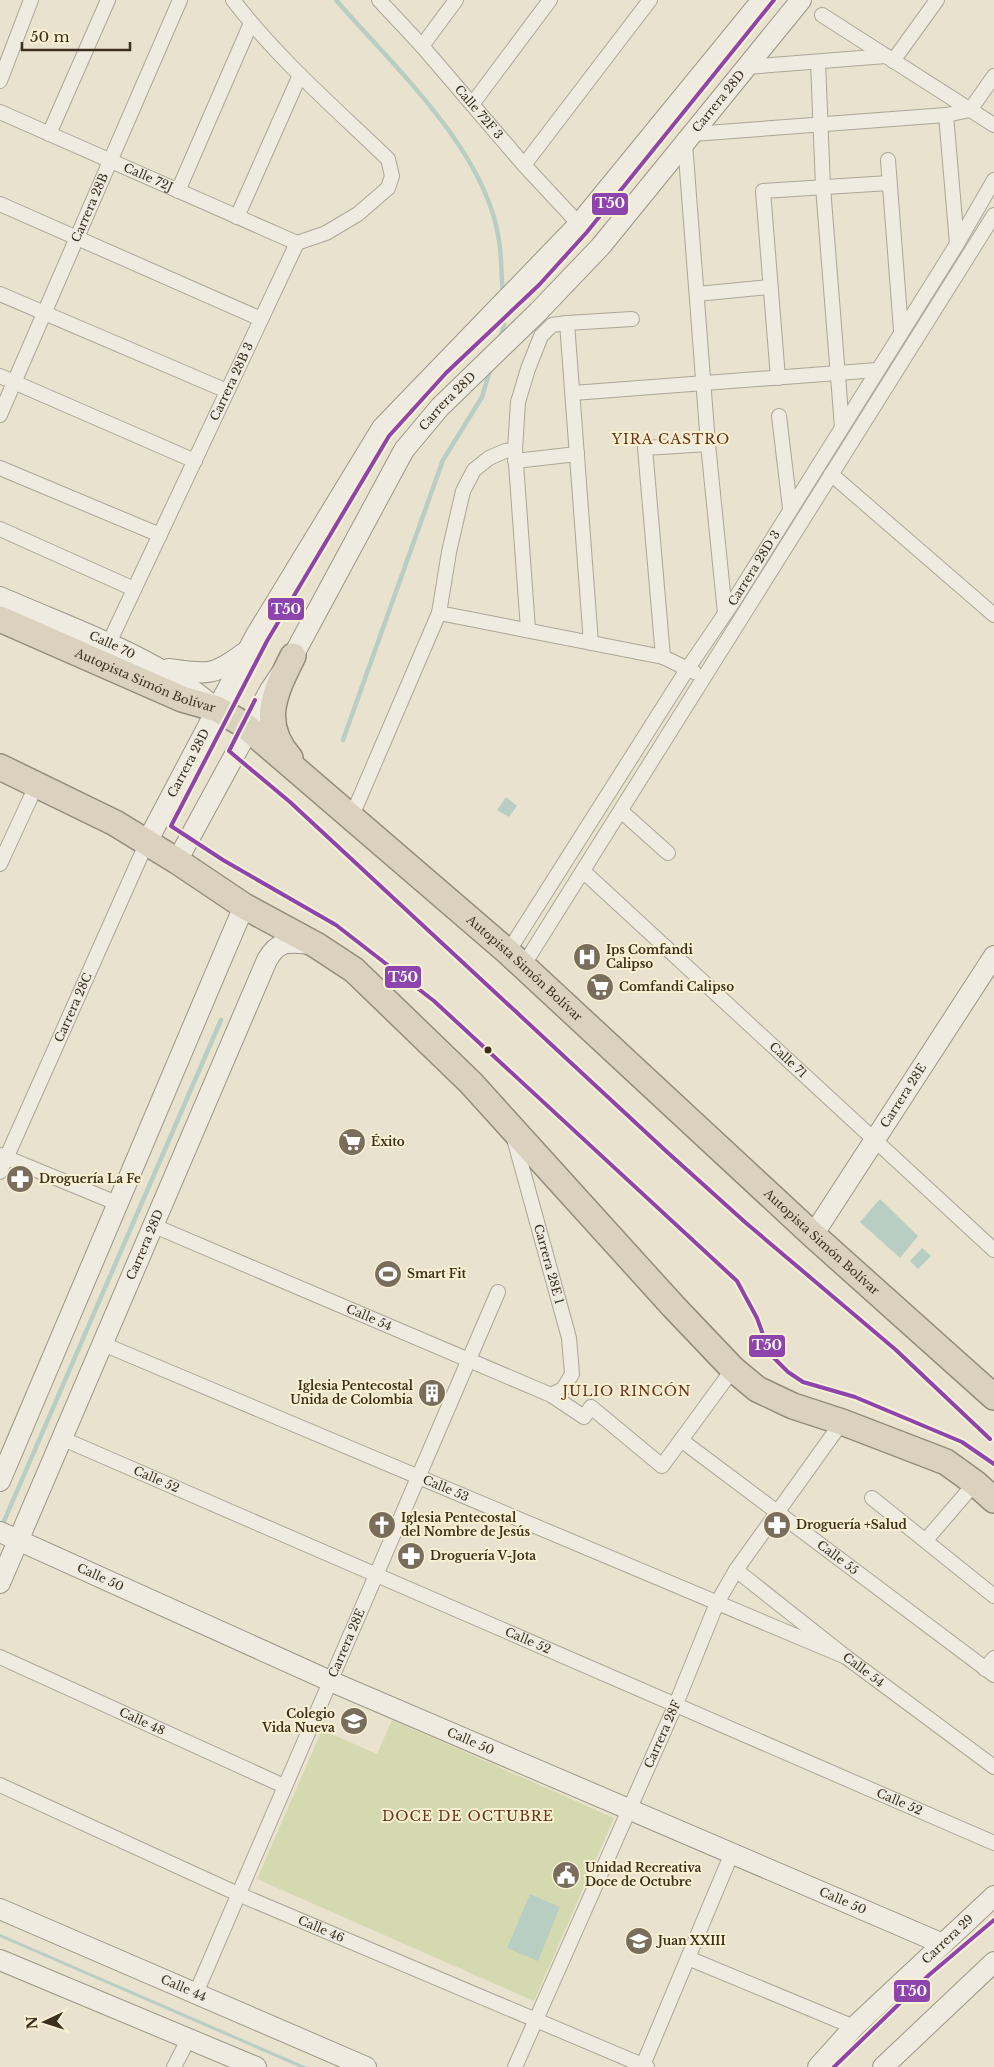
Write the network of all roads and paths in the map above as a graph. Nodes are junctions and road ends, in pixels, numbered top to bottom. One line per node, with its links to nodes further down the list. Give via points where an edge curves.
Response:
1 (31, 0): 20 (street)
2 (108, 0): 27 (street)
3 (180, 0): 29 (street, Carrera 28B)
4 (234, 0): 13 (street)
5 (379, 0): 14 (street, Calle 72F 3)
6 (456, 0): 14 (street)
7 (550, 0): 21 (street)
8 (650, 0): 31 (street)
9 (762, 0): 39 (street, Carrera 28D)
10 (802, 0): 17 (street, Carrera 28D)
11 (936, 0): 15 (street)
12 (822, 14): 15 (street)
13 (251, 23): 18 (street); 35 (street)
14 (422, 46): 21 (street, Calle 72F 3)
15 (889, 58): 16 (street); 22 (street)
16 (818, 62): 17 (street); 25 (street)
17 (747, 67): 28 (street, Carrera 28D)
18 (300, 74): 38 (street); 41 (street, via 388,159 392,176 388,188 358,214 326,233)
19 (994, 76): 22 (street)
20 (0, 81)
21 (472, 103): 31 (street, Calle 72F 3)
22 (970, 110): 24 (street); 26 (street)
23 (0, 112): 27 (street, Calle 72J)
24 (946, 115): 25 (street); 42 (street)
25 (820, 125): 28 (street); 34 (street)
26 (994, 125)
27 (50, 134): 29 (street, Calle 72J)
28 (689, 138): 45 (street); 82 (street, Carrera 28D, via 601,246 440,407 404,450)
29 (109, 160): 35 (street, Calle 72J); 40 (street, Carrera 28B)
30 (888, 160): 33 (street)
31 (524, 165): 39 (street, Calle 72F 3)
32 (994, 180): 42 (street, Carrera 28D 3)
33 (889, 183): 34 (street); 50 (street)
34 (823, 188): 43 (street, via 763,191); 52 (street)
35 (178, 191): 38 (street, Calle 72J)
36 (0, 204): 40 (street)
37 (994, 215): 67 (street, Carrera 28D 3)
38 (238, 217): 41 (street, Calle 72J)
39 (579, 224): 79 (street, Carrera 28D, via 382,428)
40 (76, 237): 46 (street, Carrera 28B); 47 (street)
41 (297, 243): 47 (street, Carrera 28B 3)
42 (957, 244): 50 (street, Carrera 28D 3)
43 (770, 287): 45 (street); 54 (street)
44 (0, 294): 46 (street)
45 (697, 294): 56 (street)
46 (44, 313): 55 (street, Carrera 28B); 57 (street)
47 (261, 319): 57 (street, Carrera 28B 3)
48 (632, 320): 49 (street)
49 (568, 323): 58 (street); 64 (street, via 552,325 540,336 518,402)
50 (901, 330): 51 (street, Carrera 28D 3)
51 (876, 370): 52 (street); 61 (street, Carrera 28D 3)
52 (836, 372): 54 (street); 61 (street)
53 (0, 376): 55 (street)
54 (778, 378): 56 (street)
55 (14, 382): 59 (street, Carrera 28B); 65 (street)
56 (704, 384): 58 (street); 62 (street)
57 (227, 391): 65 (street, Carrera 28B 3)
58 (573, 393): 63 (street)
59 (0, 415)
60 (779, 416): 68 (street)
61 (842, 427): 68 (street, Carrera 28D 3)
62 (708, 444): 73 (street); 83 (street, via 645,448)
63 (577, 454): 64 (street); 80 (street)
64 (515, 456): 75 (street, via 505,450 489,458 474,470 463,491 448,552); 78 (street)
65 (195, 461): 70 (street, Carrera 28B 3)
66 (0, 468): 70 (street)
67 (831, 474): 74 (street, Carrera 28D 3); 76 (street)
68 (790, 508): 73 (street, Carrera 28D 3)
69 (0, 529): 71 (street)
70 (160, 535): 71 (street, Carrera 28B 3)
71 (134, 589): 81 (street, Carrera 28B 3)
72 (0, 597): 81 (street, Calle 70)
73 (729, 608): 74 (street); 85 (street, Carrera 28D 3)
74 (746, 610): 86 (street, Carrera 28D 3)
75 (439, 613): 78 (street); 93 (street)
76 (994, 615)
77 (0, 619): 87 (highway, Autopista Simón Bolívar, via 182,699)
78 (528, 629): 80 (street)
79 (256, 636): 84 (street, via 244,653 227,666 208,674); 87 (street, Carrera 28D)
80 (591, 643): 83 (street)
81 (108, 645): 84 (street, Calle 70)
82 (293, 656): 88 (street, Carrera 28D); 90 (highway, via 275,693 274,727 282,748)
83 (663, 657): 85 (street)
84 (156, 668): 87 (street, Calle 70, via 189,686)
85 (688, 668): 86 (street); 102 (street, Carrera 28D 3)
86 (703, 678): 92 (street, Carrera 28D 3)
87 (217, 709): 88 (highway, Autopista Simón Bolívar); 94 (street, Carrera 28D)
88 (249, 729): 90 (highway, Autopista Simón Bolívar); 96 (street, Carrera 28D)
89 (0, 768): 91 (highway)
90 (312, 782): 93 (highway, Autopista Simón Bolívar)
91 (36, 786): 94 (highway, via 115,823); 97 (street)
92 (621, 812): 95 (street); 98 (street, Carrera 28D 3)
93 (351, 818): 102 (highway, Autopista Simón Bolívar)
94 (147, 842): 96 (highway); 105 (street, Carrera 28C)
95 (668, 853)
96 (177, 861): 99 (highway)
97 (0, 864)
98 (583, 871): 102 (street, Carrera 28D 3); 104 (street, Calle 71)
99 (244, 906): 100 (highway); 107 (street)
100 (316, 945): 103 (highway, via 354,970 385,998); 108 (street, Carrera 28D, via 285,943 270,954)
101 (994, 956): 104 (street, Carrera 28E)
102 (516, 959): 109 (highway, Autopista Simón Bolívar)
103 (510, 1124): 114 (highway); 115 (street, Carrera 28E 1, via 569,1338 572,1374 563,1389)
104 (876, 1139): 109 (street, Carrera 28E); 110 (street, Calle 71)
105 (3, 1156): 106 (street, Carrera 28C); 107 (street)
106 (0, 1172)
107 (118, 1204): 121 (street)
108 (152, 1225): 112 (street, Carrera 28D); 113 (street, Calle 54)
109 (813, 1235): 116 (highway, Autopista Simón Bolívar)
110 (994, 1250)
111 (498, 1292): 113 (street, Carrera 28E)
112 (102, 1344): 118 (street, Carrera 28D); 120 (street, Calle 53)
113 (468, 1360): 115 (street, Calle 54); 120 (street, Carrera 28E)
114 (733, 1369): 117 (highway, via 757,1389 792,1406); 119 (street)
115 (551, 1395): 119 (street, Calle 54, via 584,1417 591,1407 662,1466)
116 (994, 1397)
117 (842, 1422): 122 (highway, via 946,1462); 125 (street, Carrera 28F)
118 (62, 1438): 126 (street, Carrera 28D); 129 (street, Calle 52)
119 (681, 1440): 125 (street, Calle 55)
120 (418, 1476): 129 (street, Carrera 28E); 132 (street, Calle 53)
121 (0, 1481)
122 (975, 1483): 124 (highway); 127 (street)
123 (872, 1498): 127 (street)
124 (994, 1500)
125 (777, 1512): 128 (street, Carrera 28F); 135 (street, Calle 55)
126 (10, 1536): 130 (street, Carrera 28D); 136 (street, Calle 50)
127 (926, 1540): 131 (street)
128 (736, 1570): 132 (street, Carrera 28F); 134 (street, Calle 54)
129 (376, 1574): 136 (street, Carrera 28E); 137 (street, Calle 52)
130 (0, 1583)
131 (994, 1596)
132 (717, 1603): 134 (street, Calle 53); 137 (street, Carrera 28F)
133 (0, 1657): 140 (street, Calle 48)
134 (846, 1657): 138 (street, Calle 54)
135 (991, 1667)
136 (330, 1681): 140 (street, Carrera 28E); 141 (street, Calle 50)
137 (676, 1704): 141 (street, Carrera 28F); 142 (street, Calle 52)
138 (994, 1767)
139 (0, 1785): 144 (street, Calle 46)
140 (284, 1786): 144 (street, Carrera 28E)
141 (629, 1809): 143 (street, Calle 50); 152 (street, Carrera 28F)
142 (994, 1843)
143 (732, 1853): 147 (street, Calle 50); 148 (street)
144 (238, 1894): 151 (street, Carrera 28E); 152 (street, Calle 46)
145 (994, 1896): 147 (street, Carrera 29)
146 (0, 1909): 151 (street, Calle 44)
147 (943, 1944): 153 (street, Carrera 29)
148 (688, 1958): 153 (street); 155 (street)
149 (0, 1960): 154 (street)
150 (994, 1962): 161 (street)
151 (196, 1993): 158 (street, Calle 44)
152 (536, 2020): 155 (street, Calle 46); 159 (street, Carrera 28F)
153 (854, 2027): 160 (street, Carrera 29)
154 (188, 2038): 156 (street); 157 (street)
155 (645, 2066)
156 (174, 2067)
157 (256, 2067)
158 (366, 2067)
159 (515, 2067)
160 (818, 2067)
161 (883, 2067)

